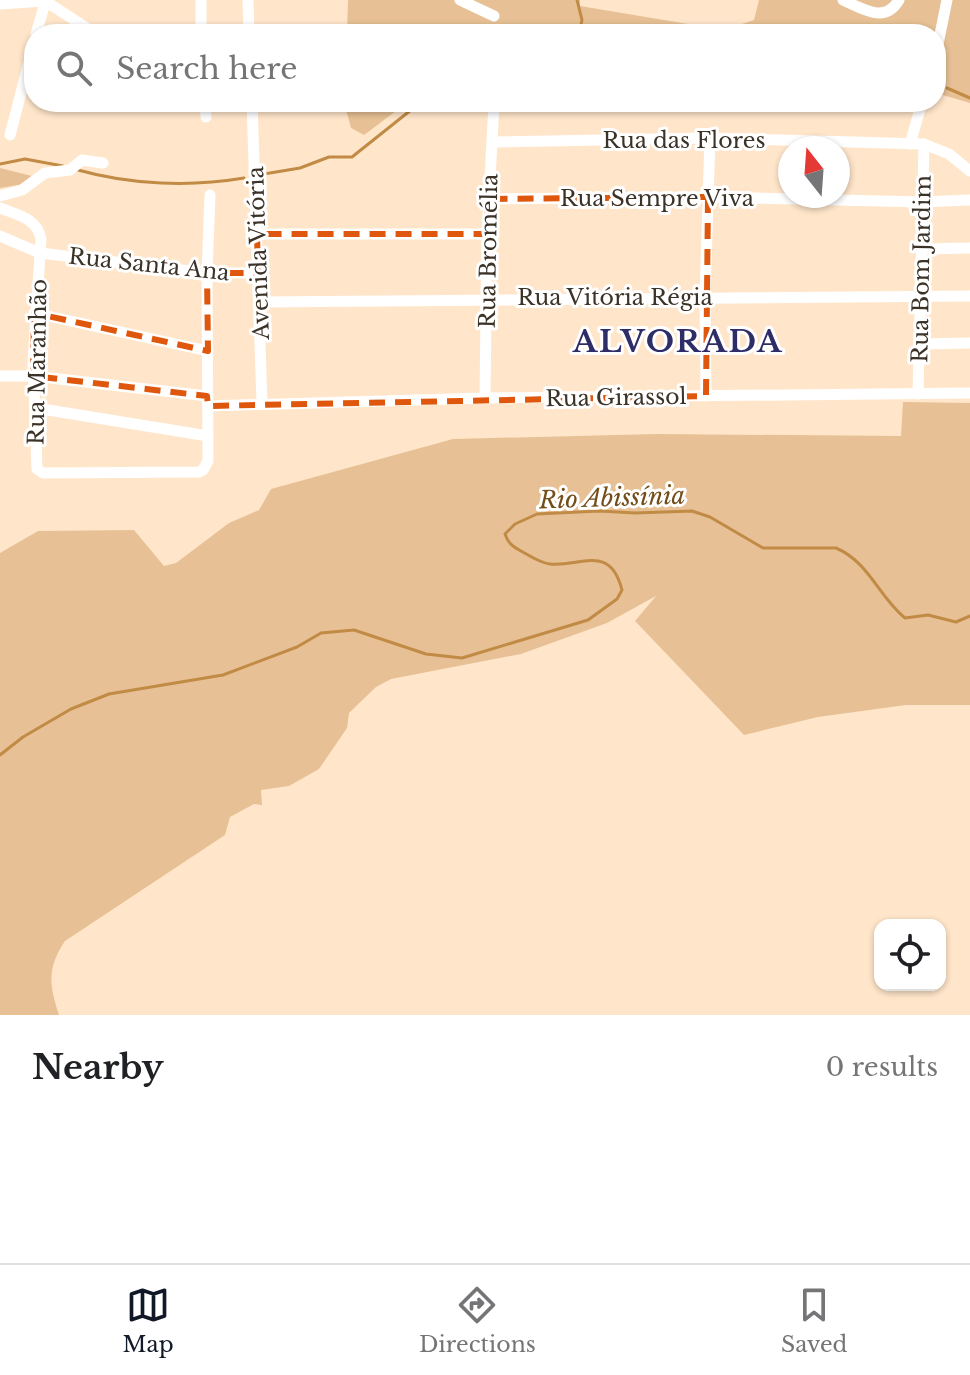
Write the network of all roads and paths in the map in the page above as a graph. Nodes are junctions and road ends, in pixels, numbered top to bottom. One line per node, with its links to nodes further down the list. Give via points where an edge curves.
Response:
1 (201, 0): 12 (street)
2 (248, 0): 13 (street)
3 (460, 0): 9 (street)
4 (843, 0): 5 (street, via 874,14 892,10)
5 (899, 0)
6 (947, 0): 14 (street)
7 (46, 1): 8 (street); 10 (street); 11 (street)
8 (0, 4)
9 (494, 16)
10 (39, 24)
11 (81, 24)
12 (201, 24)
13 (249, 24)
14 (942, 24)
15 (24, 81): 21 (street)
16 (206, 112): 20 (street)
17 (252, 112): 35 (street, Avenida Vitória)
18 (494, 112): 23 (street, Rua Bromélia)
19 (919, 112): 24 (street)
20 (206, 117)
21 (10, 135)
22 (710, 138): 23 (street, Rua das Flores); 24 (street, Rua das Flores); 30 (street)
23 (492, 142): 31 (street, Rua Bromélia)
24 (910, 144): 25 (street, Rua das Flores)
25 (924, 144): 27 (street, via 949,154); 33 (street, Rua Bom Jardim)
26 (103, 163): 29 (street, via 82,160)
27 (970, 171)
28 (210, 195): 41 (street)
29 (0, 196)
30 (708, 197): 31 (street, Rua Sempre Viva); 33 (street, Rua Sempre Viva); 44 (street)
31 (488, 199): 36 (street, Rua Bromélia)
32 (970, 200): 33 (street, Rua Sempre Viva)
33 (922, 202): 39 (street, Rua Bom Jardim)
34 (0, 208): 40 (street, via 36,224)
35 (257, 234): 36 (street); 42 (street, Avenida Vitória)
36 (487, 234): 46 (street, Rua Bromélia)
37 (0, 236): 40 (street, Rua Santa Ana)
38 (970, 248): 39 (street)
39 (922, 249): 45 (street, Rua Bom Jardim)
40 (40, 253): 41 (street, Rua Santa Ana); 48 (street, Rua Maranhão)
41 (207, 273): 42 (street, Rua Santa Ana); 51 (street)
42 (258, 273): 47 (street, Avenida Vitória)
43 (970, 296): 45 (street, Rua Vitória Régia)
44 (705, 297): 45 (street, Rua Vitória Régia); 46 (street, Rua Vitória Régia); 56 (street)
45 (920, 297): 50 (street, Rua Bom Jardim)
46 (487, 298): 47 (street, Rua Vitória Régia); 57 (street, Rua Bromélia)
47 (259, 302): 59 (street, Avenida Vitória)
48 (34, 313): 51 (street); 53 (street, Rua Maranhão)
49 (970, 343): 50 (street)
50 (919, 344): 55 (street, Rua Bom Jardim)
51 (208, 351): 58 (street)
52 (0, 376): 53 (street, Rua Girassol)
53 (33, 376): 58 (street, Rua Girassol); 60 (street, Rua Maranhão)
54 (970, 393): 55 (street, Rua Girassol)
55 (918, 394): 56 (street, Rua Girassol)
56 (706, 396): 57 (street, Rua Girassol)
57 (485, 398): 59 (street, Rua Girassol)
58 (208, 401): 59 (street, Rua Girassol); 61 (street)
59 (262, 403)
60 (36, 408): 61 (street); 61 (street, Rua Maranhão, via 39,471 199,472 208,461)
61 (208, 436)

